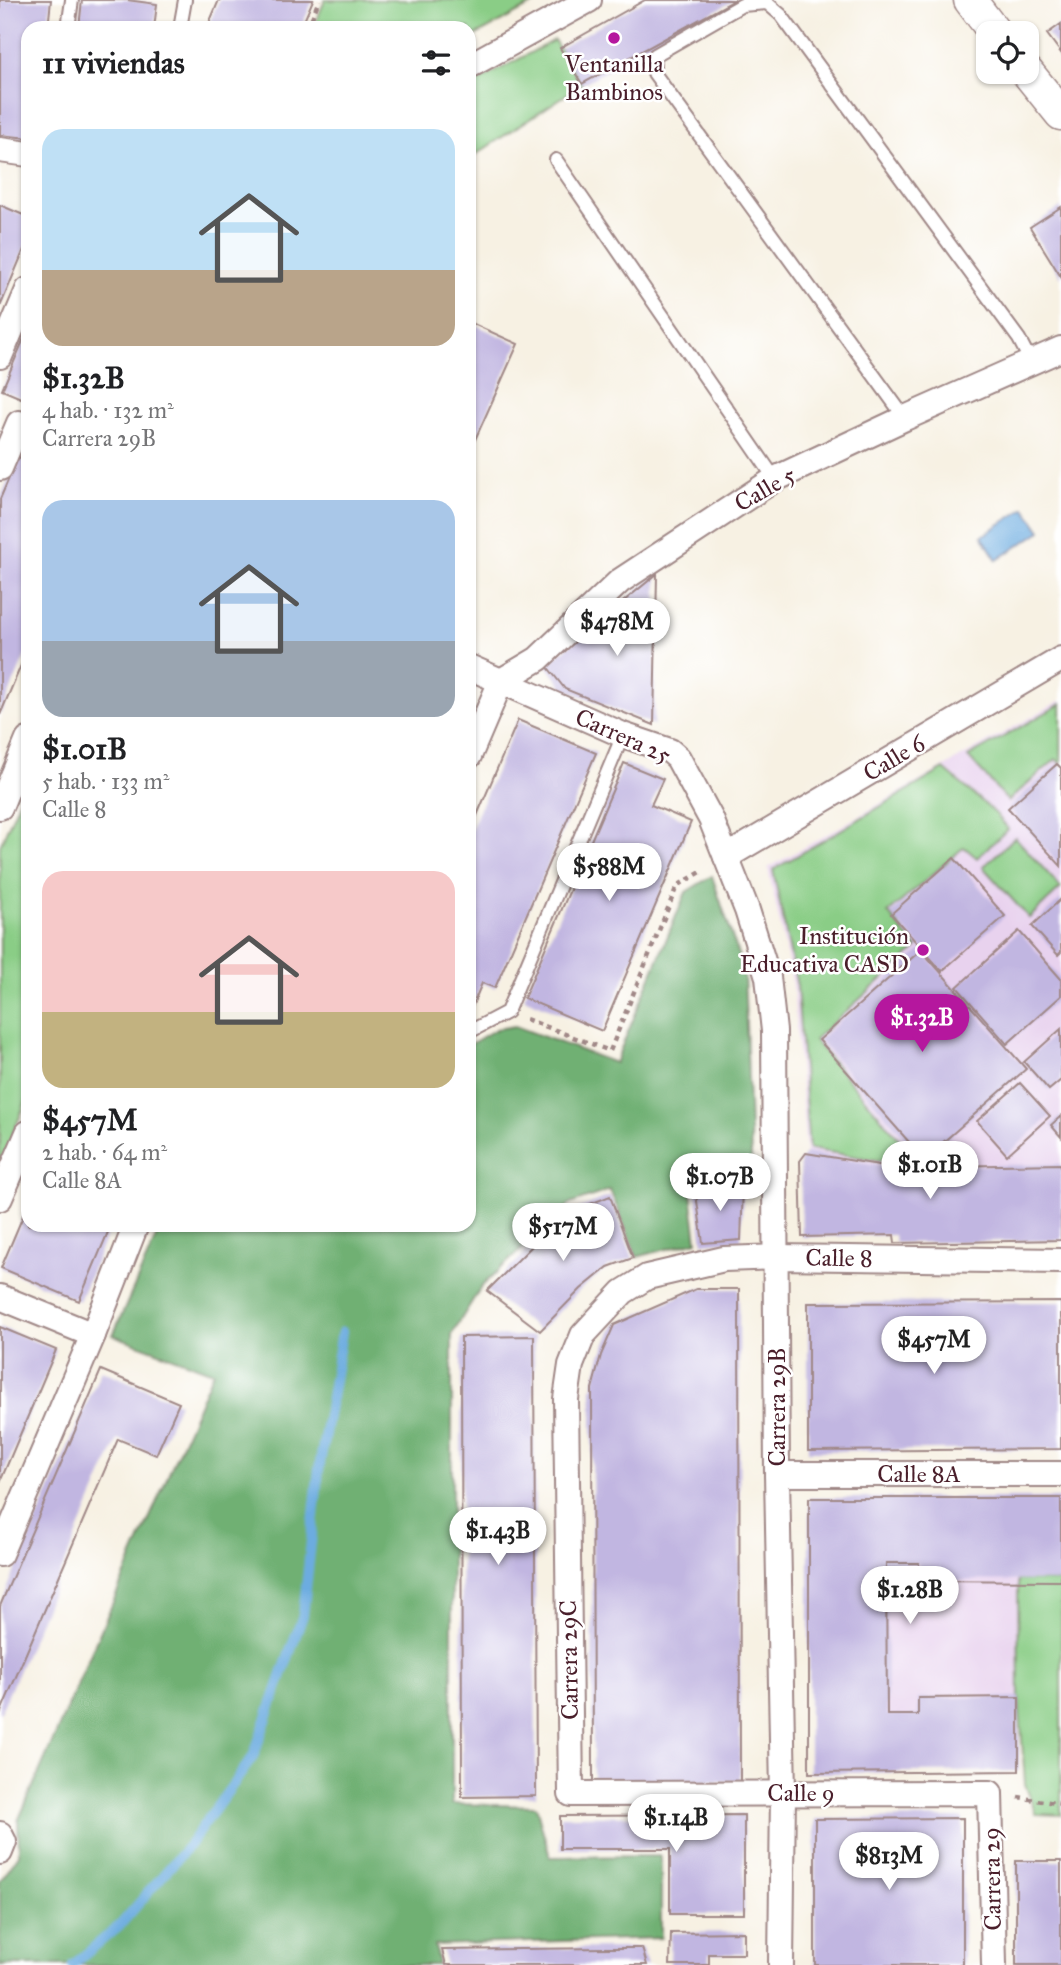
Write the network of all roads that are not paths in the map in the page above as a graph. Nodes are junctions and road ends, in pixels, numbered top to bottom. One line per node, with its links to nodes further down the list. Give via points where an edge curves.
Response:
1 (72, 0): 6 (lane)
2 (185, 0): 7 (lane)
3 (589, 0): 5 (street)
4 (970, 0): 8 (street)
5 (560, 7): 9 (street)
6 (69, 21)
7 (181, 21)
8 (986, 21)
9 (476, 61)
10 (1037, 84): 11 (street)
11 (1061, 114)
12 (0, 150): 13 (street)
13 (21, 152)
14 (556, 160): 22 (lane)
15 (21, 306): 17 (street)
16 (1061, 349): 18 (street, Calle 5)
17 (0, 356)
18 (1031, 362): 19 (street, Calle 5); 19 (lane, via 1019,339 781,15 767,3 743,5 655,55 654,73)
19 (905, 418): 22 (street, Calle 5)
20 (16, 422): 21 (street)
21 (0, 468)
22 (775, 480): 25 (street, Calle 5, via 620,580 538,659)
23 (1061, 659): 30 (street, Calle 6)
24 (476, 670): 25 (street, Carrera 25)
25 (501, 681): 26 (street, Carrera 25); 27 (street)
26 (623, 735): 30 (street, Carrera 25, via 678,758); 31 (lane, via 507,1012)
27 (476, 740)
28 (21, 757): 29 (street)
29 (0, 807)
30 (726, 857): 35 (street, Carrera 29B, via 768,977 774,1031)
31 (476, 1028)
32 (21, 1149): 33 (street)
33 (0, 1198)
34 (133, 1232): 39 (street)
35 (776, 1257): 36 (street, Calle 8); 37 (street, Calle 8, via 724,1259 680,1268 647,1277); 40 (street, Carrera 29B)
36 (1061, 1261)
37 (622, 1292): 45 (street, Carrera 29C, via 583,1335 570,1365 566,1399)
38 (0, 1297): 39 (street)
39 (93, 1335): 42 (street)
40 (777, 1474): 41 (street, Calle 8A); 43 (street, Carrera 29B)
41 (1061, 1474)
42 (0, 1554)
43 (783, 1793): 44 (street, Calle 9); 45 (street, Calle 9); 46 (street, Carrera 29B)
44 (990, 1793): 47 (street, Carrera 29)
45 (571, 1794)
46 (781, 1965)
47 (994, 1965)

